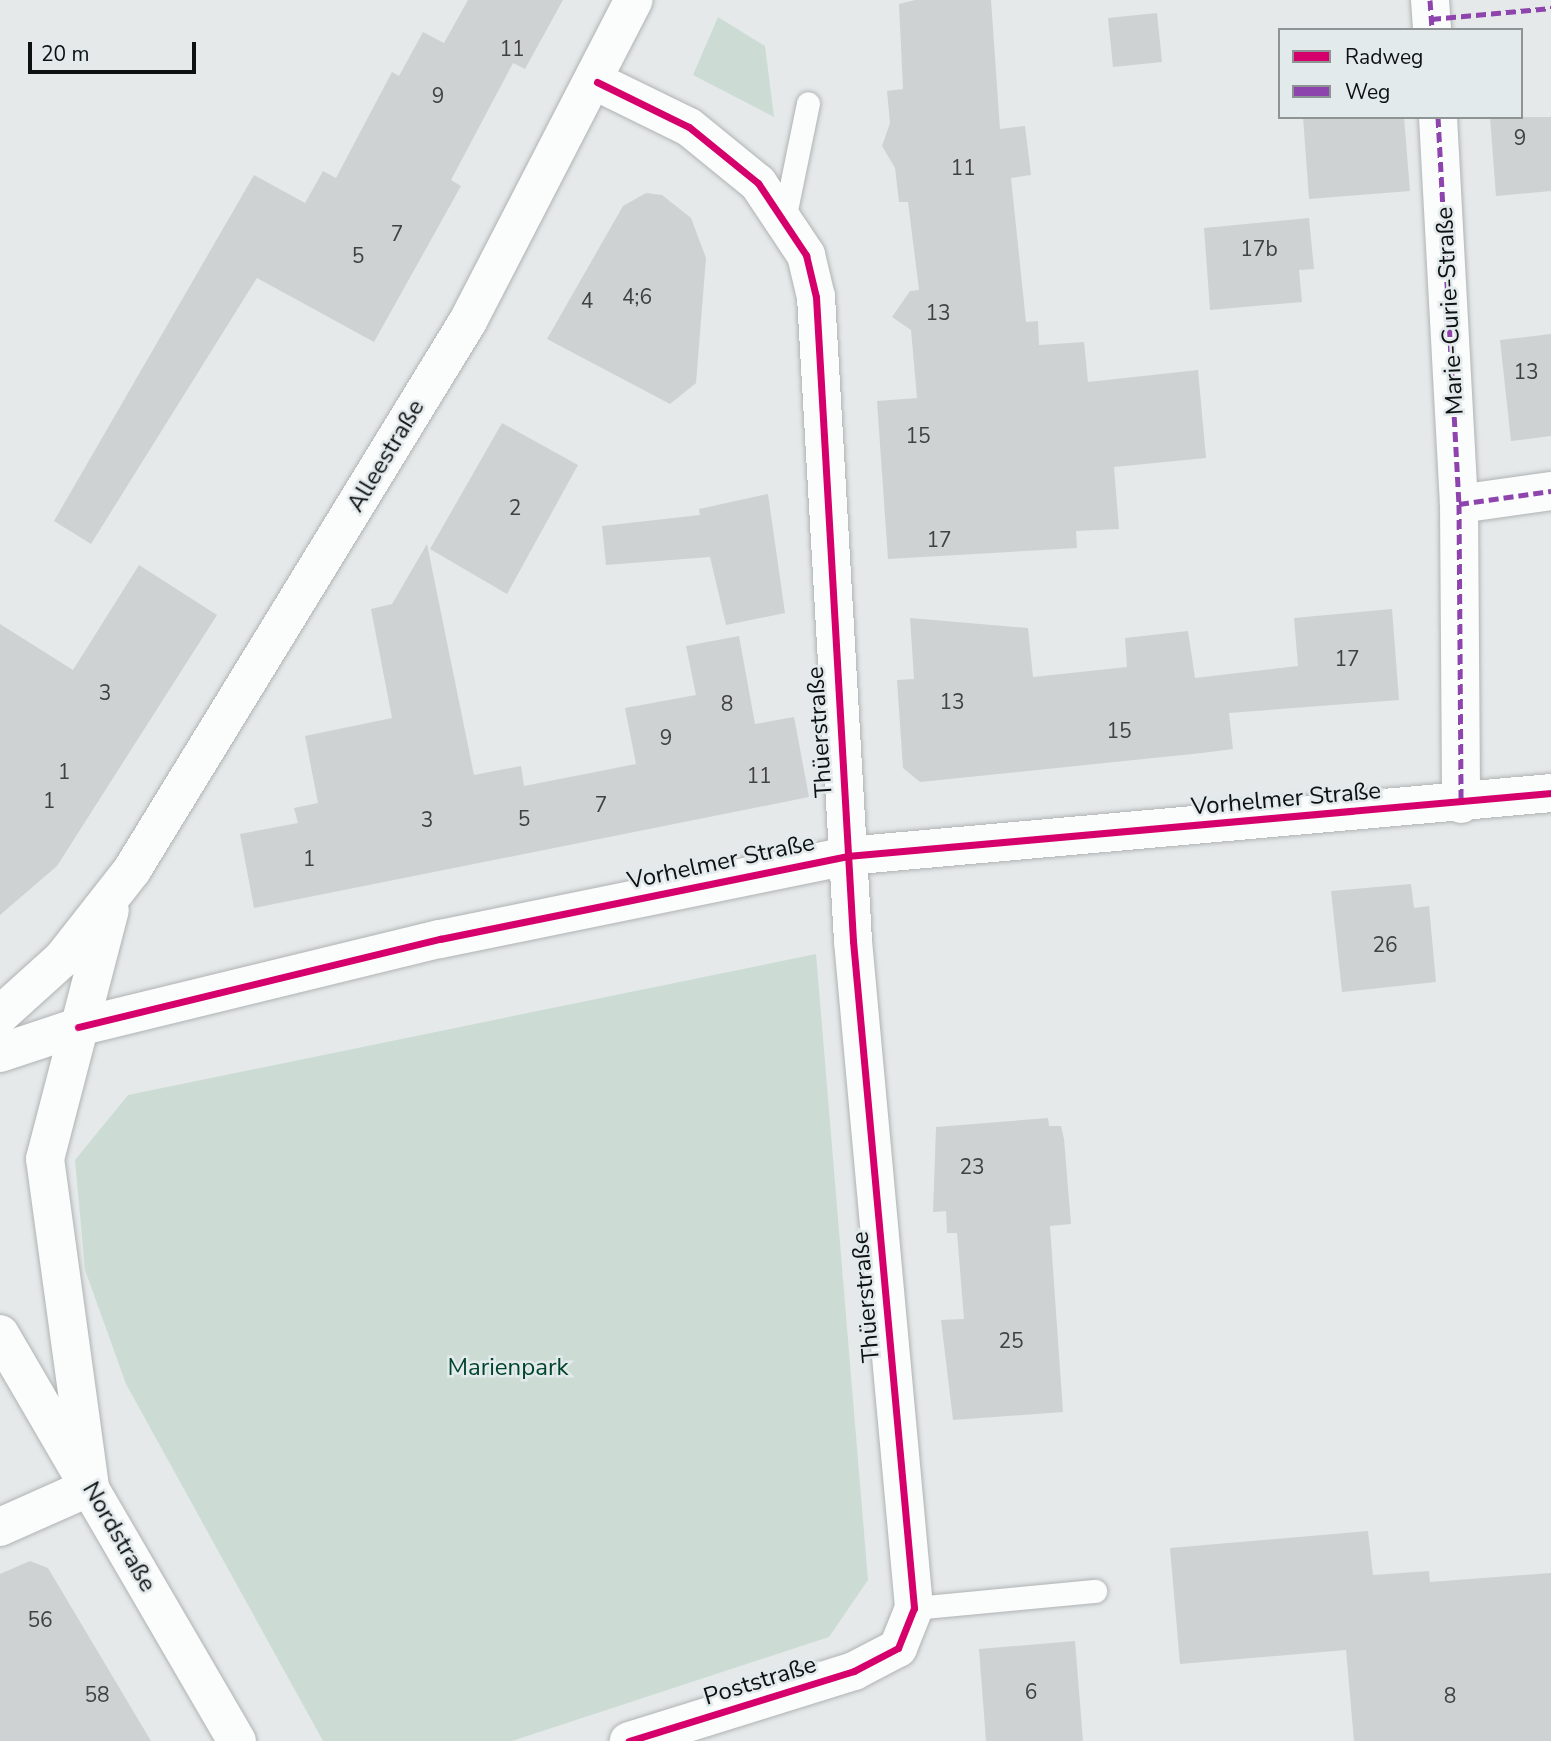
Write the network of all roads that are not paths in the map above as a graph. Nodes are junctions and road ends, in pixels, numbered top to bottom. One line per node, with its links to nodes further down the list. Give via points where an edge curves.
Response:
1 (634, 0): 4 (street, Alleestraße)
2 (1430, 0): 3 (street)
3 (1432, 28)
4 (597, 82): 7 (street, Thüerstraße, via 689,127 724,152); 13 (street, Alleestraße, via 468,321)
5 (808, 103): 7 (lane)
6 (1438, 119): 9 (street, Marie-Curie-Straße)
7 (785, 215): 12 (street, Thüerstraße, via 806,255 816,297)
8 (1551, 491): 9 (street)
9 (1459, 504): 11 (street, Marie-Curie-Straße)
10 (1551, 793): 11 (street, Vorhelmer Straße)
11 (1461, 804): 12 (street, Vorhelmer Straße)
12 (847, 856): 15 (street, Vorhelmer Straße, via 440,939); 21 (street, Thüerstraße)
13 (113, 898): 14 (street, Alleestraße, via 63,958); 15 (street, Alleestraße)
14 (0, 1015)
15 (78, 1027): 16 (street, Vorhelmer Straße); 18 (street, Alleestraße, via 45,1159)
16 (0, 1053)
17 (0, 1334): 18 (street, Nordstraße)
18 (90, 1487): 19 (street); 23 (street, Nordstraße)
19 (0, 1527)
20 (1095, 1591): 21 (lane)
21 (914, 1608): 22 (street, Thüerstraße)
22 (898, 1648): 24 (street, Poststraße, via 854,1671)
23 (237, 1741)
24 (629, 1741)

